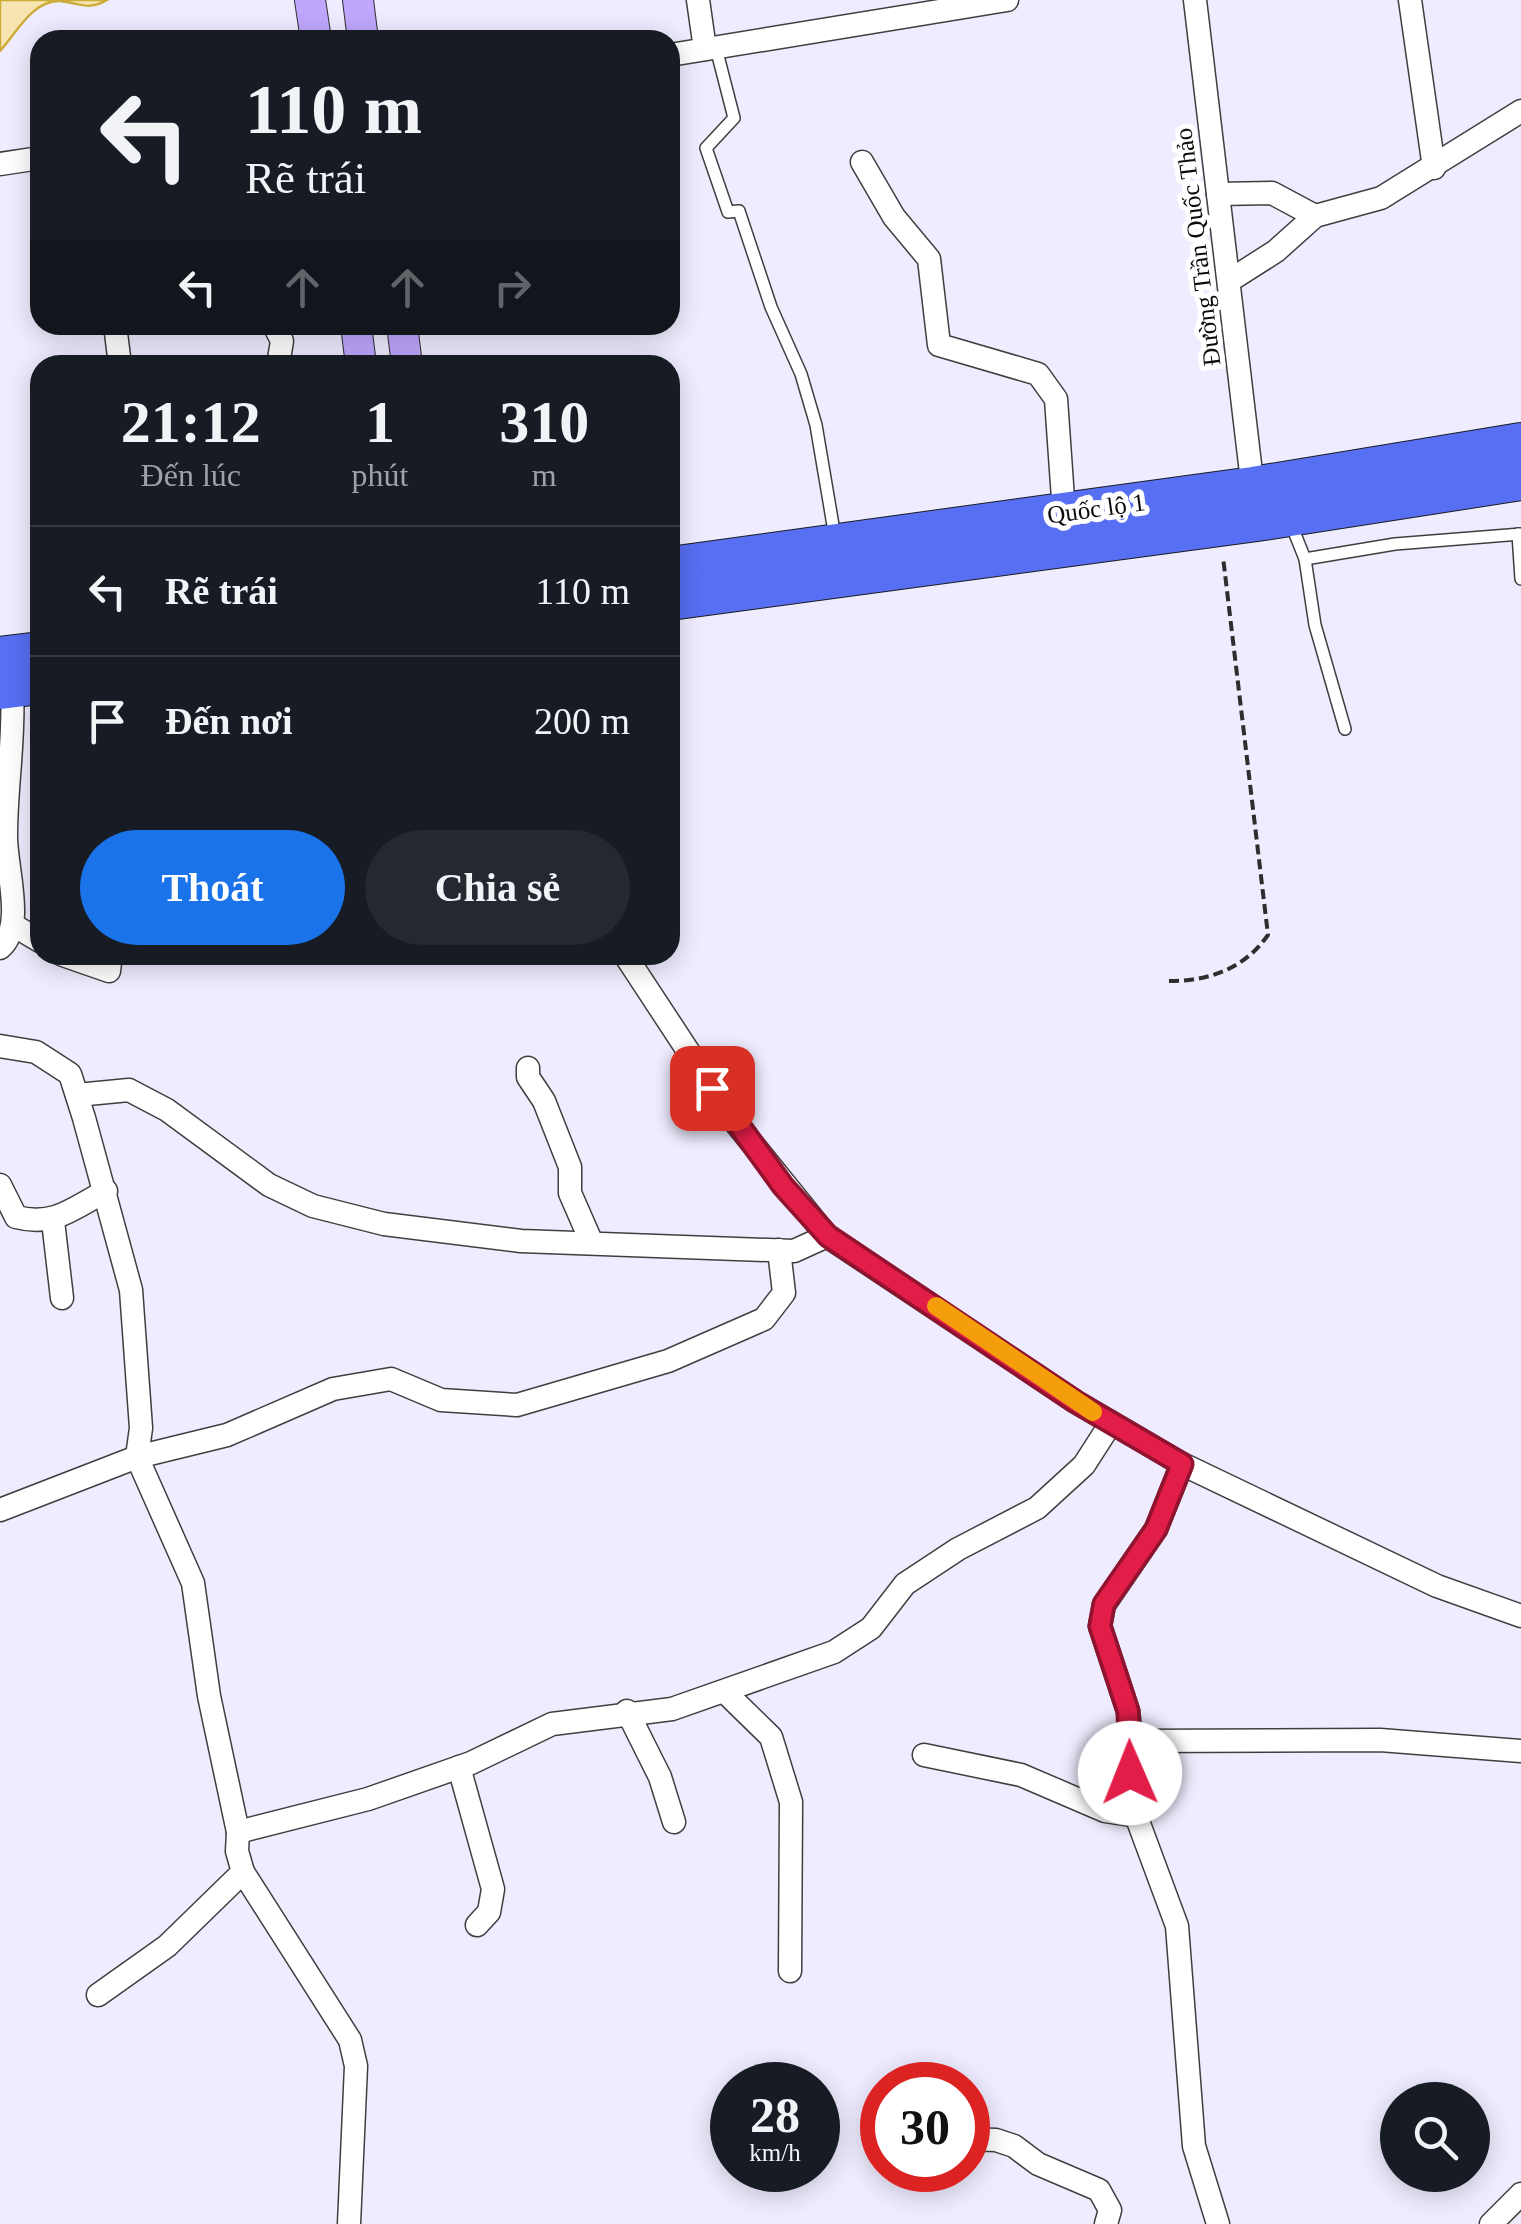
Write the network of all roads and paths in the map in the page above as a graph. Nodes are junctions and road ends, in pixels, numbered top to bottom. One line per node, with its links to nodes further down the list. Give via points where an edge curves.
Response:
1 (310, 0): 7 (street)
2 (358, 0): 8 (street)
3 (698, 0): 9 (street)
4 (1006, 0): 9 (street)
5 (1195, 0): 16 (street, Đường Trần Quốc Thảo)
6 (1410, 0): 15 (street)
7 (314, 30)
8 (362, 30)
9 (710, 48): 10 (street); 25 (lane, via 734,118 706,148 707,160 728,212 740,211 771,307 802,374)
10 (680, 53)
11 (1521, 111): 15 (street)
12 (30, 160): 14 (street)
13 (862, 162): 22 (street, via 929,259 939,345 1038,374 1056,399)
14 (0, 164)
15 (1434, 168): 17 (street, via 1381,198)
16 (1218, 194): 17 (street, via 1272,193); 18 (street, Đường Trần Quốc Thảo)
17 (1315, 216): 18 (street)
18 (1229, 281): 21 (street, Đường Trần Quốc Thảo)
19 (1521, 443): 21 (highway, Quốc lộ 1)
20 (1521, 480): 21 (highway, Quốc lộ 1)
21 (1266, 508): 22 (highway, Quốc lộ 1); 23 (highway, Quốc lộ 1); 26 (lane)
22 (1064, 513): 25 (highway, Quốc lộ 1)
23 (1218, 526): 29 (highway, Quốc lộ 1); 36 (path, via 1268,935 1206,981)
24 (1520, 534): 26 (lane, via 1395,544); 28 (lane)
25 (836, 544): 27 (highway, Quốc lộ 1)
26 (1305, 560): 31 (lane)
27 (680, 565)
28 (1521, 579)
29 (680, 599)
30 (13, 679): 32 (street, via 6,837)
31 (1345, 729)
32 (12, 925): 33 (street); 34 (street)
33 (30, 935)
34 (0, 948)
35 (631, 965): 43 (street, via 734,1121)
36 (1170, 981)
37 (0, 1046): 39 (street, via 36,1052 70,1074)
38 (528, 1068): 44 (street, via 570,1167 570,1193)
39 (77, 1095): 41 (street); 44 (street, via 129,1090 269,1185 312,1206 384,1224)
40 (0, 1185): 42 (street, via 16,1217)
41 (106, 1191): 42 (street); 48 (street, via 131,1290 141,1428)
42 (52, 1221): 46 (street)
43 (828, 1236): 45 (street, via 794,1251); 47 (street)
44 (591, 1241): 45 (street)
45 (779, 1250): 48 (street, via 784,1294 764,1320 668,1361 516,1405 440,1400 390,1379 352,1385 227,1434)
46 (62, 1298)
47 (1112, 1423): 49 (street); 52 (street, via 1084,1465 1038,1508 905,1584 870,1628 834,1652)
48 (137, 1457): 50 (street); 60 (street, via 192,1583)
49 (1182, 1464): 51 (street, via 1437,1586); 54 (street, via 1156,1529 1104,1604 1100,1626)
50 (0, 1510)
51 (1521, 1616)
52 (726, 1692): 53 (street, via 672,1709); 63 (street, via 772,1737 791,1802)
53 (627, 1712): 57 (street, via 552,1724); 59 (street)
54 (1132, 1741): 55 (street, via 1380,1740); 58 (street, via 1128,1794)
55 (1521, 1751)
56 (924, 1755): 58 (street, via 1021,1775 1105,1811)
57 (458, 1768): 60 (street); 62 (street, via 493,1890 489,1912)
58 (1138, 1816): 69 (street, via 1176,1926 1194,2146)
59 (674, 1822)
60 (238, 1832): 61 (street)
61 (243, 1872): 64 (street, via 167,1946); 67 (street, via 350,2040 356,2066)
62 (476, 1925)
63 (790, 1970)
64 (98, 1994)
65 (990, 2140): 68 (street, via 1099,2190 1110,2210)
66 (1521, 2194): 70 (street)
67 (349, 2224)
68 (1106, 2224)
69 (1218, 2224)
70 (1491, 2224)

